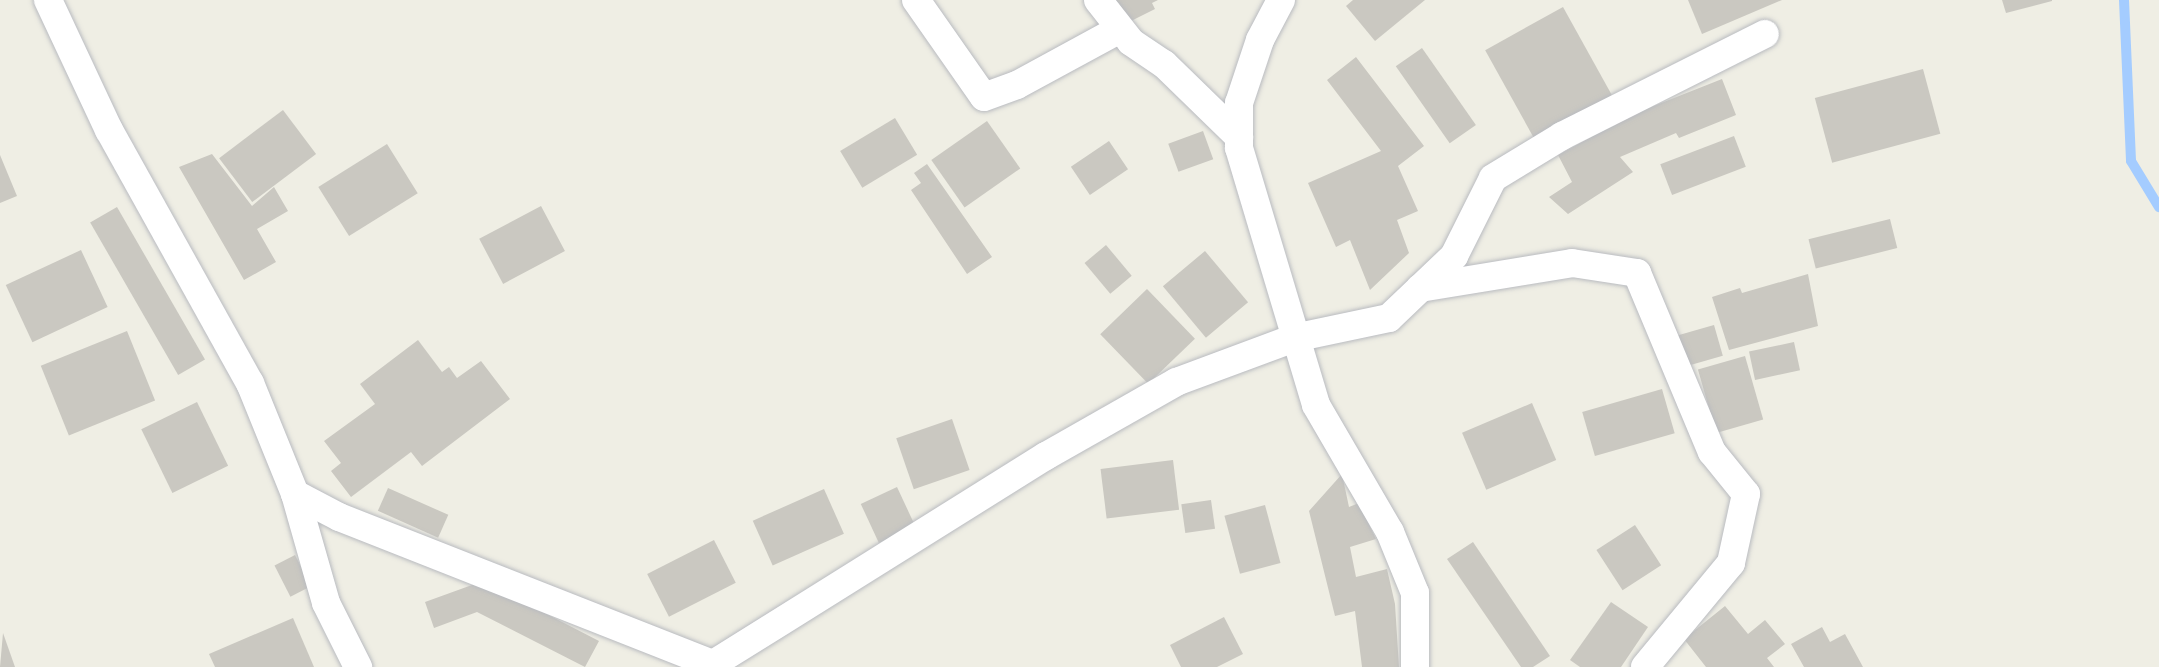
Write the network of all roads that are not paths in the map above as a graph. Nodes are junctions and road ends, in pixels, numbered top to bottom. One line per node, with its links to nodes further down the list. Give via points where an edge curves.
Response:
1 (48, 0): 10 (street, via 109,130 250,383)
2 (916, 0): 5 (street, via 984,97 1017,84)
3 (1098, 0): 5 (street)
4 (1281, 0): 7 (street, via 1260,40 1239,103)
5 (1120, 29): 7 (street, via 1131,42 1164,64)
6 (1765, 34): 8 (street, via 1562,136 1493,178 1454,256)
7 (1239, 137): 9 (street)
8 (1420, 288): 9 (street, via 1389,318); 14 (street, via 1572,263 1637,273 1712,452 1746,494 1731,562)
9 (1294, 338): 11 (street, via 1166,388 1046,456); 13 (street, via 1316,405 1390,532 1415,593)
10 (295, 494): 11 (street, via 339,517); 12 (street, via 327,603)
11 (716, 666)
12 (358, 667)
13 (1415, 667)
14 (1645, 667)

